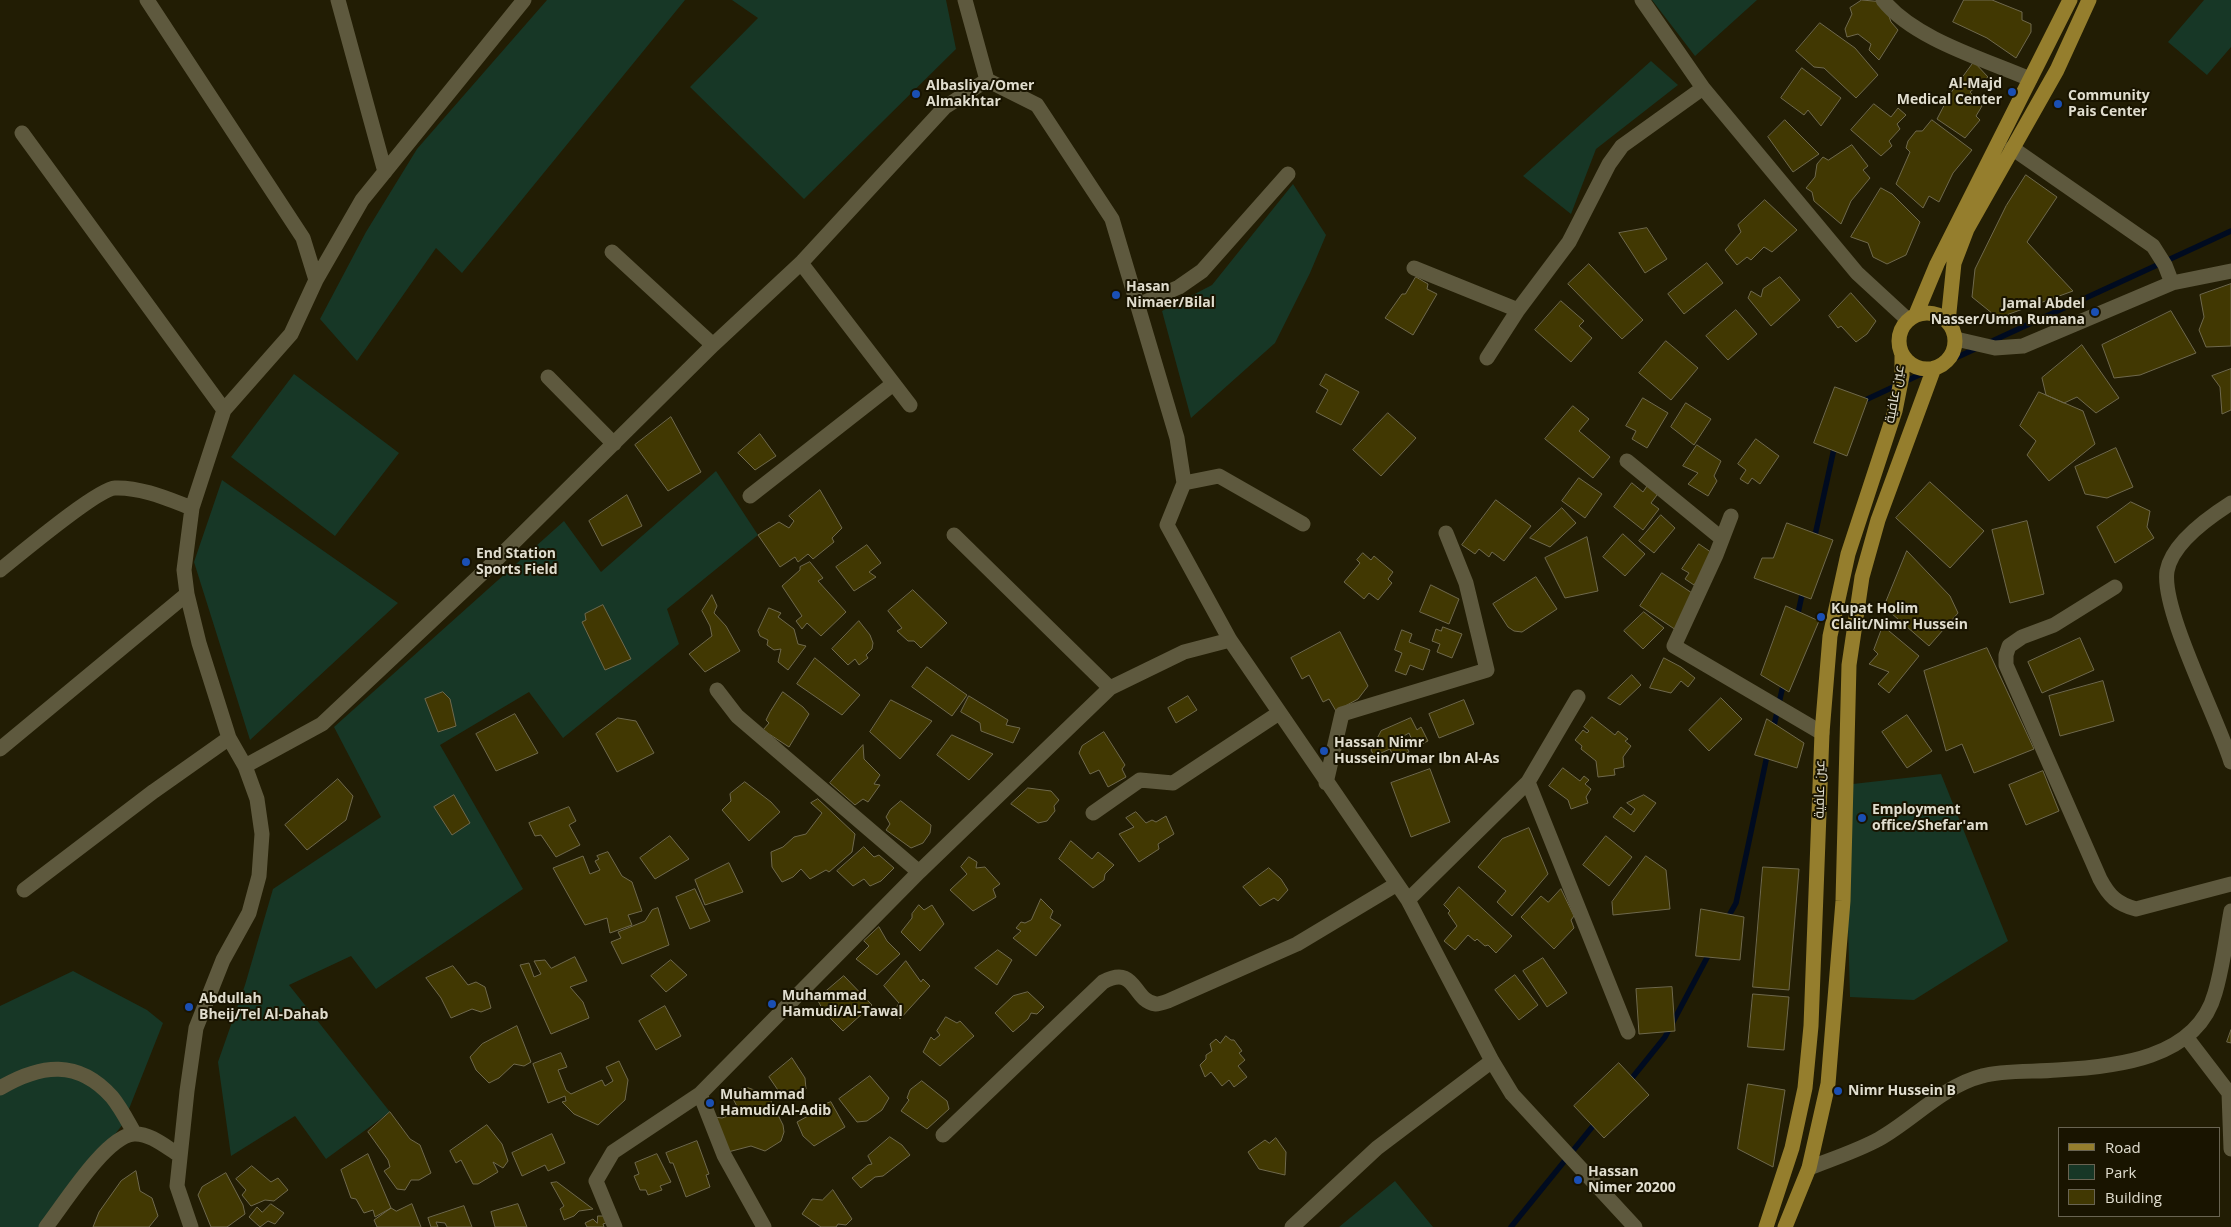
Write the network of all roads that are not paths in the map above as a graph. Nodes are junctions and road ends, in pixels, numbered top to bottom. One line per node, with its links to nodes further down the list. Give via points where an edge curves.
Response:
1 (147, 0): 20 (street, via 303,238)
2 (338, 0): 14 (street)
3 (524, 0): 14 (street)
4 (965, 0): 10 (street)
5 (1642, 0): 11 (street)
6 (1882, 0): 9 (street, via 1894,14 1921,32)
7 (2070, 0): 9 (main road)
8 (2089, 0): 13 (main road, via 2057,70)
9 (2030, 79): 24 (main road)
10 (987, 80): 17 (street, via 945,107); 22 (street, via 1038,106 1112,219)
11 (1703, 88): 23 (street, via 1622,146 1609,164 1568,242); 24 (street, via 1857,273)
12 (22, 133): 34 (street)
13 (2012, 148): 21 (street, via 2153,246); 25 (main road, via 1967,228 1954,263)
14 (384, 172): 20 (street, via 362,200)
15 (1288, 174): 22 (street, via 1202,271 1179,287)
16 (612, 252): 27 (street)
17 (801, 263): 27 (street); 32 (street)
18 (1414, 268): 23 (street)
19 (2231, 271): 21 (street)
20 (316, 280): 34 (street, via 291,334)
21 (2172, 283): 26 (street, via 2023,346 1994,348)
22 (1138, 305): 37 (street, via 1178,438)
23 (1518, 310): 29 (street)
24 (1912, 316): 25 (main road, via 1936,314); 28 (main road, via 1900,333 1898,342)
25 (1948, 322): 26 (main road)
26 (1956, 338): 30 (main road, via 1952,355)
27 (713, 345): 35 (street)
28 (1902, 356): 30 (main road, via 1918,368); 54 (main road, عين عافية, via 1902,376 1895,410 1848,554 1830,636)
29 (1487, 358)
30 (1934, 368): 77 (main road, عين عافية, via 1878,520 1862,577 1849,665 1838,990 1828,1084)
31 (548, 377): 35 (street)
32 (893, 384): 33 (street); 38 (street)
33 (910, 405)
34 (224, 410): 40 (street)
35 (614, 444): 58 (street, via 322,724)
36 (1627, 461): 45 (street)
37 (1184, 483): 42 (street, via 1219,476); 49 (street, via 1167,525)
38 (750, 496)
39 (2231, 503): 57 (street, via 2210,516 2189,536 2168,570 2167,589 2177,624)
40 (192, 508): 46 (street, via 147,492 113,488 94,498); 48 (street, via 184,570)
41 (1731, 516): 45 (street)
42 (1303, 524)
43 (1446, 533): 60 (street, via 1466,583 1487,670 1342,714)
44 (954, 535): 50 (street)
45 (1721, 538): 54 (street, via 1674,646)
46 (0, 570)
47 (2115, 587): 64 (street, via 2054,625 2022,637 2009,646 2006,665 2100,879 2112,898 2136,909)
48 (187, 594): 55 (street, via 199,643); 56 (street)
49 (1230, 640): 50 (street, via 1184,652); 53 (street)
50 (1110, 688): 62 (street)
51 (716, 690): 62 (street, via 737,716)
52 (1578, 698): 59 (street)
53 (1278, 713): 60 (street); 61 (street, via 1172,783 1140,780)
54 (1822, 733): 84 (main road, عين عافية, via 1812,1026 1792,1148)
55 (230, 738): 58 (street); 65 (street, via 154,790)
56 (0, 749)
57 (2231, 762)
58 (245, 766): 76 (street, via 257,799 262,834 260,876 249,913 223,960 196,1028)
59 (1528, 782): 66 (street); 68 (street)
60 (1326, 783): 63 (street)
61 (1093, 813)
62 (919, 872): 72 (street)
63 (1397, 884): 66 (street); 74 (street, via 1297,944 1168,1001 1156,1004 1123,976 1115,975 1076,1006)
64 (2231, 884)
65 (24, 890)
66 (1408, 900): 70 (street)
67 (2231, 911): 69 (street, via 2215,994 2206,1014)
68 (1628, 1032)
69 (2187, 1038): 75 (street, via 2229,1093); 77 (street, via 2167,1049 2126,1062 2082,1069 1982,1076 1960,1085 1879,1139)
70 (1492, 1061): 82 (street, via 1378,1148); 83 (street, via 1512,1094)
71 (0, 1088): 73 (street, via 40,1069 64,1069 91,1079 113,1098)
72 (700, 1094): 80 (street, via 613,1152 596,1181); 81 (street, via 724,1155)
73 (135, 1134): 76 (street, via 149,1136); 78 (street, via 120,1138 102,1153)
74 (943, 1135)
75 (2231, 1149)
76 (179, 1155): 79 (street, via 176,1186)
77 (1809, 1168): 85 (main road, عين عافية)
78 (46, 1227)
79 (191, 1227)
80 (615, 1227)
81 (764, 1227)
82 (1292, 1227)
83 (1635, 1227)
84 (1766, 1227)
85 (1785, 1227)

